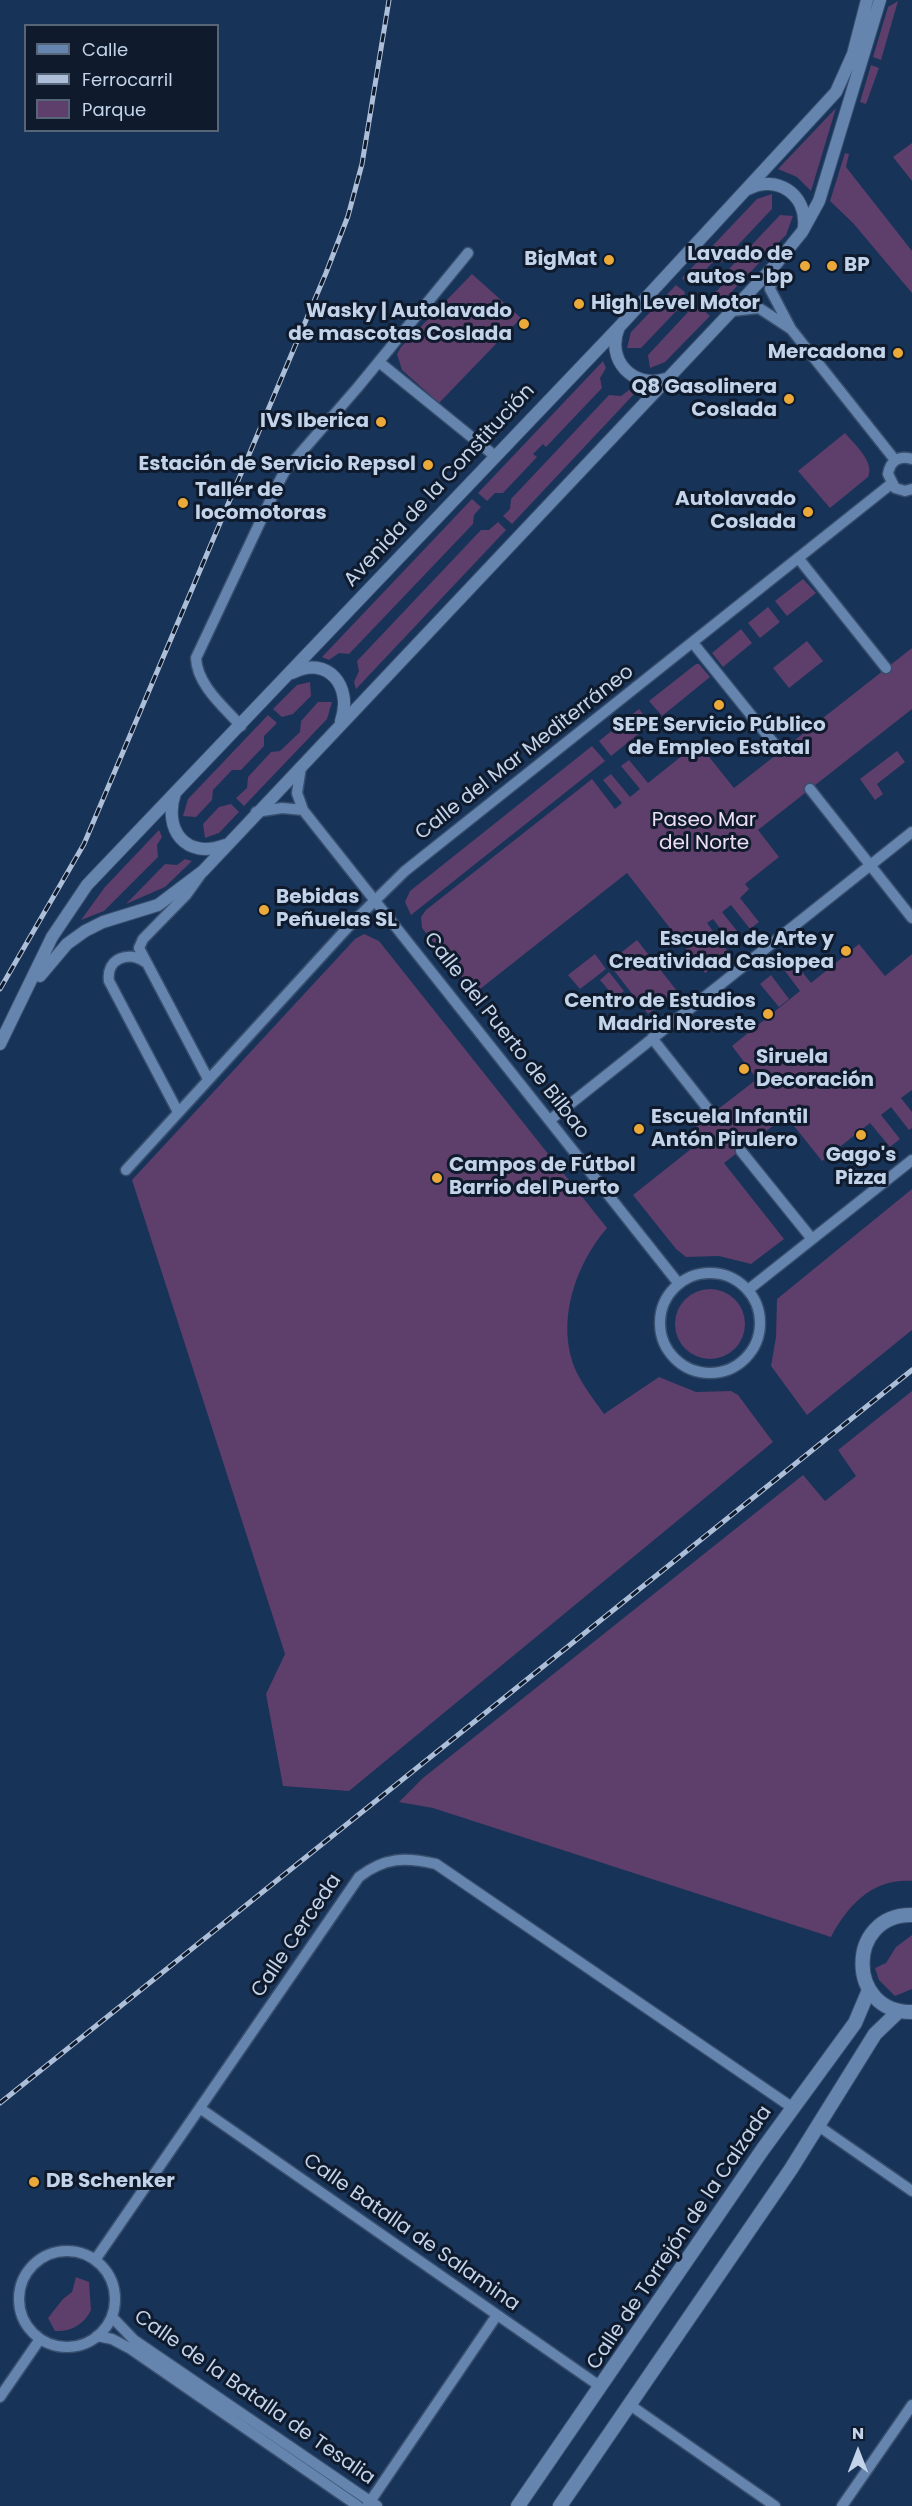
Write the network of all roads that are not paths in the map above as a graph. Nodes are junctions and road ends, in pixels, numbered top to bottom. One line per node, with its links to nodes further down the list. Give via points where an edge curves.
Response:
1 (867, 0): 3 (street, Avenida de la Constitución, via 853,54 836,92)
2 (880, 0): 4 (street, via 819,201)
3 (747, 189): 4 (street, via 769,183 790,190 803,209); 8 (street, Avenida de la Constitución)
4 (802, 232): 6 (street)
5 (468, 253): 10 (street)
6 (776, 264): 7 (street); 9 (street, via 770,289)
7 (732, 310): 9 (street, via 759,308); 11 (street)
8 (620, 326): 11 (street, via 615,349 625,370 644,381); 12 (street, Avenida de la Constitución)
9 (791, 329): 14 (street)
10 (379, 362): 12 (street); 22 (street, via 285,471 197,653 198,674)
11 (666, 379): 21 (street)
12 (495, 456): 20 (street, Avenida de la Constitución)
13 (912, 459): 14 (street)
14 (896, 460): 15 (street, via 889,469)
15 (891, 484): 16 (street, via 900,490); 17 (street, Calle del Mar Mediterráneo)
16 (912, 489)
17 (799, 559): 18 (street, Calle del Mar Mediterráneo); 19 (street)
18 (693, 643): 23 (street); 33 (street, Calle del Mar Mediterráneo, via 405,871)
19 (886, 668)
20 (290, 674): 21 (street, via 299,669 318,668 334,677 345,698); 22 (street, Avenida de la Constitución)
21 (341, 722): 24 (street)
22 (241, 726): 26 (street, Avenida de la Constitución)
23 (780, 751)
24 (302, 764): 27 (street, Calle del Puerto de Bilbao, via 297,785); 28 (street)
25 (810, 789): 31 (street)
26 (175, 792): 30 (street, via 171,822 181,839 206,850); 36 (street, Avenida de la Constitución, via 81,893 52,937)
27 (303, 810): 28 (street); 33 (street, Calle del Puerto de Bilbao)
28 (256, 812): 30 (street)
29 (912, 832): 31 (street)
30 (226, 844): 32 (street)
31 (870, 865): 34 (street); 37 (street)
32 (202, 871): 35 (street, via 192,889 141,941 139,950); 36 (street, via 164,902 103,922 75,938)
33 (375, 900): 39 (street, Calle del Mar Mediterráneo); 42 (street, Calle del Puerto de Bilbao)
34 (912, 918)
35 (145, 963): 39 (street); 40 (street, via 130,956 118,959 109,970 109,981)
36 (26, 993): 38 (street)
37 (652, 1038): 41 (street); 42 (street)
38 (0, 1044)
39 (208, 1079): 40 (street, Calle del Mar Mediterráneo)
40 (178, 1112): 45 (street, Calle del Mar Mediterráneo)
41 (712, 1114)
42 (550, 1120): 47 (street, Calle del Puerto de Bilbao)
43 (741, 1151): 46 (street)
44 (912, 1160): 46 (street)
45 (126, 1170)
46 (812, 1239): 48 (street)
47 (679, 1284): 48 (street, via 696,1275 715,1273); 48 (street, via 662,1308 662,1337 679,1363 711,1374 733,1368 756,1344 760,1333 759,1310)
48 (748, 1290)
49 (912, 1915): 50 (main road, via 888,1920 866,1943 863,1975)
50 (869, 1990): 51 (main road, via 882,2003); 52 (main road, Calle de Torrejón de la Calzada, via 855,2023)
51 (906, 2012): 54 (main road, via 875,2034)
52 (793, 2108): 53 (street, Calle Cerceda, via 435,1864 415,1859 374,1865 359,1877); 61 (main road, Calle de Torrejón de la Calzada)
53 (201, 2109): 56 (street, Calle Cerceda); 57 (street, Calle Batalla de Salamina)
54 (817, 2125): 55 (street); 63 (main road)
55 (912, 2191)
56 (95, 2260): 58 (street, via 113,2286); 60 (street, via 76,2252 56,2252 31,2268 21,2285 19,2305 26,2324)
57 (497, 2315): 61 (street, Calle Batalla de Salamina); 65 (street)
58 (112, 2317): 59 (street); 65 (street, Calle de la Batalla de Tesalia, via 134,2340)
59 (98, 2336): 60 (street, via 69,2347); 66 (street, Calle de la Batalla de Tesalia, via 129,2348)
60 (40, 2339): 62 (street)
61 (601, 2387): 67 (main road, Calle de Torrejón de la Calzada)
62 (0, 2397)
63 (630, 2405): 68 (main road); 69 (street)
64 (912, 2405): 70 (street)
65 (372, 2504)
66 (358, 2506)
67 (518, 2506)
68 (560, 2506)
69 (775, 2506)
70 (842, 2506)

